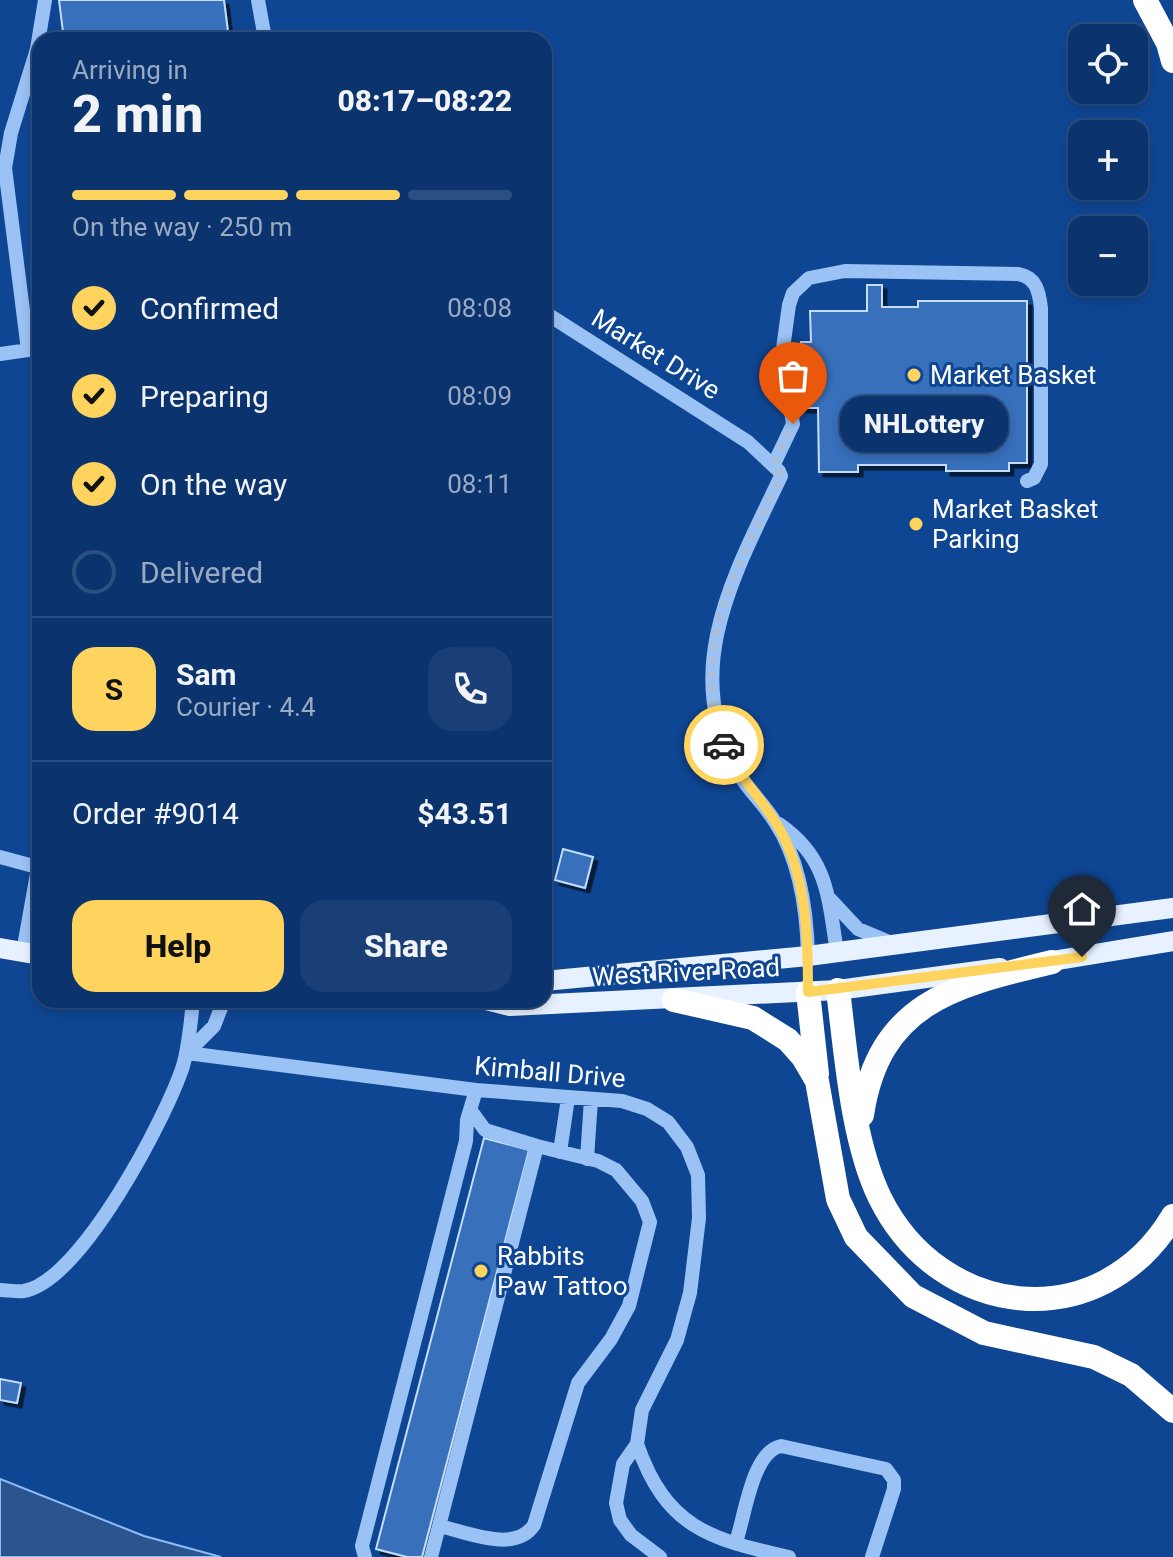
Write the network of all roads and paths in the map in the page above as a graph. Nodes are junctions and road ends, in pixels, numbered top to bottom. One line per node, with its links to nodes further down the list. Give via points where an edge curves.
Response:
1 (45, 0): 4 (street)
2 (258, 0): 5 (street)
3 (1145, 0): 6 (highway)
4 (40, 32)
5 (264, 32)
6 (1173, 61)
7 (32, 65): 9 (street, via 5,168)
8 (552, 317): 12 (street, Market Drive)
9 (32, 337)
10 (32, 349): 11 (street)
11 (0, 354)
12 (774, 464): 13 (street, via 792,429 782,341 789,305 801,284 821,273 845,271 1004,273 1029,277 1040,295 1041,464); 14 (street, via 781,476 726,600 710,685 715,721 730,758)
13 (1027, 481)
14 (775, 821): 17 (street, via 812,852); 24 (street, via 799,880)
15 (0, 857): 16 (street)
16 (32, 861)
17 (827, 893): 20 (street, via 863,933); 22 (street)
18 (1173, 908): 20 (main road, West River Road)
19 (1173, 941): 25 (main road, West River Road)
20 (905, 943): 22 (main road, West River Road)
21 (0, 948): 23 (main road)
22 (837, 952): 24 (main road, West River Road); 27 (main road)
23 (32, 954)
24 (808, 956): 26 (main road, West River Road); 28 (main road)
25 (1052, 962): 27 (main road, West River Road); 39 (highway, via 953,988 913,1015 878,1062)
26 (552, 980)
27 (838, 990): 28 (main road, West River Road); 39 (highway)
28 (808, 992): 29 (main road, West River Road); 34 (highway)
29 (674, 1000): 30 (main road, West River Road); 34 (highway, via 735,1013 770,1028 803,1057)
30 (552, 1004)
31 (192, 1008): 33 (street)
32 (221, 1008): 33 (street, via 214,1026)
33 (187, 1053): 35 (street, Kimball Drive); 44 (street, via 146,1150 101,1219 53,1275 24,1291)
34 (817, 1081): 45 (highway, via 838,1199 856,1237 913,1296 984,1333 1094,1357 1131,1375)
35 (476, 1090): 36 (street, Kimball Drive); 38 (street)
36 (568, 1098): 37 (street, Kimball Drive); 41 (street)
37 (591, 1099): 42 (street); 46 (street, Kimball Drive, via 635,1104 658,1115 687,1147 698,1175 699,1218 687,1305 677,1340 642,1410)
38 (472, 1112): 40 (street, via 485,1130); 49 (street, via 362,1546)
39 (860, 1129): 43 (highway, via 878,1194 899,1232 930,1263 989,1292 1033,1300 1094,1289 1129,1268)
40 (537, 1146): 41 (street); 47 (street)
41 (560, 1152): 42 (street)
42 (587, 1159): 47 (street, via 616,1170 647,1211 650,1222 629,1306 578,1383 541,1509 529,1532 506,1540)
43 (1173, 1216)
44 (0, 1290)
45 (1173, 1411)
46 (637, 1444): 48 (street, via 676,1515); 51 (street, Kimball Drive, via 623,1464 616,1503 631,1535)
47 (439, 1526): 50 (street)
48 (736, 1542): 52 (street); 53 (street, via 762,1458 781,1446 891,1474 894,1489)
49 (365, 1557)
50 (431, 1557)
51 (660, 1557)
52 (789, 1557)
53 (872, 1557)

